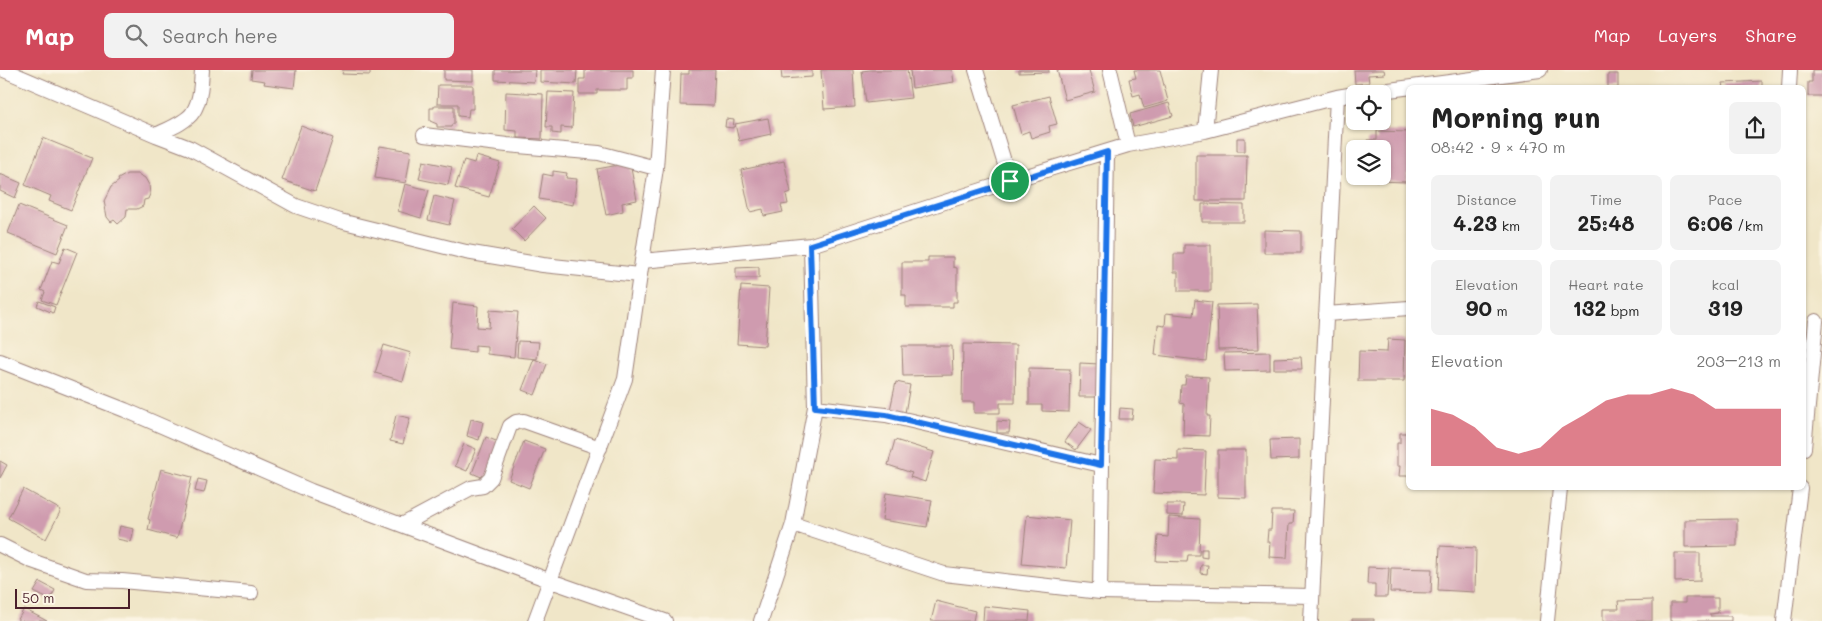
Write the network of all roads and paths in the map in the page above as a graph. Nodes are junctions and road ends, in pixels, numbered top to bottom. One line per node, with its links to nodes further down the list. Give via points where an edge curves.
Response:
1 (4, 70): 16 (street)
2 (202, 70): 16 (street, via 193,113 172,128)
3 (663, 70): 20 (street)
4 (976, 70): 21 (street)
5 (1110, 70): 18 (street)
6 (1211, 70): 15 (street)
7 (1540, 70): 9 (street)
8 (1790, 70): 10 (street)
9 (1427, 85)
10 (1789, 85)
11 (1406, 88): 12 (street)
12 (1391, 90)
13 (1346, 95): 14 (street)
14 (1336, 97): 15 (street); 25 (street)
15 (1205, 131): 18 (street)
16 (156, 134): 23 (street, via 190,148 296,206 340,221 466,252 543,265)
17 (424, 135): 20 (street, via 599,153)
18 (1128, 145): 19 (street)
19 (1107, 152): 21 (street); 31 (street)
20 (656, 168): 23 (street)
21 (1010, 181): 22 (street)
22 (810, 245): 23 (street); 28 (street)
23 (641, 268): 30 (street, via 625,379)
24 (1406, 308): 25 (street)
25 (1326, 314): 40 (street)
26 (1814, 320): 29 (street)
27 (0, 361): 35 (street, via 126,410 311,491)
28 (815, 407): 31 (street, via 886,415); 34 (street)
29 (1806, 422)
30 (600, 448): 35 (street, via 524,421 516,422 510,426 491,478 484,486 471,488); 37 (street)
31 (1101, 465): 38 (street)
32 (1560, 490): 45 (street)
33 (1800, 490): 46 (street)
34 (793, 524): 38 (street, via 944,574); 43 (street)
35 (402, 525): 37 (street)
36 (0, 545): 39 (street, via 32,561 86,580)
37 (551, 581): 41 (street); 42 (street)
38 (1100, 592): 40 (street)
39 (251, 593)
40 (1311, 596): 44 (street)
41 (535, 621)
42 (665, 621)
43 (761, 621)
44 (1311, 621)
45 (1547, 621)
46 (1784, 621)

